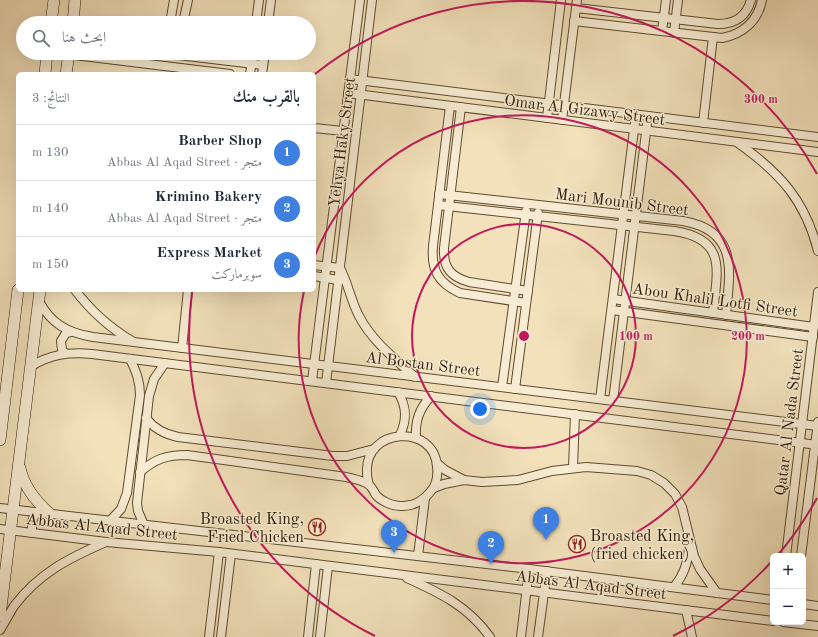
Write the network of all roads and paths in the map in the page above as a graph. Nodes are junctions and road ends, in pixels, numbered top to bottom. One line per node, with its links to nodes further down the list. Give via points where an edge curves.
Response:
1 (54, 0): 15 (street)
2 (75, 0): 16 (street)
3 (174, 0): 17 (street)
4 (188, 0): 18 (street)
5 (259, 0): 19 (street)
6 (271, 0): 20 (street)
7 (360, 0): 44 (street, Yehya Haky Street)
8 (372, 0): 45 (street, Yehya Haky Street)
9 (561, 0): 48 (street)
10 (666, 0): 21 (street)
11 (678, 0): 22 (street)
12 (751, 0): 22 (street, via 744,15 728,24)
13 (762, 0): 26 (street, via 758,13 747,27 731,36)
14 (576, 4): 21 (street); 23 (street)
15 (52, 16)
16 (74, 16)
17 (171, 16)
18 (185, 16)
19 (257, 16)
20 (269, 16)
21 (664, 18): 22 (street); 24 (street)
22 (675, 19): 25 (street)
23 (574, 21): 24 (street); 49 (street)
24 (662, 31): 25 (street)
25 (674, 32): 26 (street)
26 (713, 37): 56 (street)
27 (46, 60): 39 (street)
28 (65, 60): 40 (street)
29 (118, 60): 37 (street)
30 (164, 60): 37 (street)
31 (177, 60): 38 (street)
32 (222, 60): 35 (street)
33 (252, 60): 35 (street)
34 (264, 60): 36 (street)
35 (252, 64): 36 (street); 42 (street)
36 (263, 65): 43 (street)
37 (163, 66): 38 (street)
38 (176, 68): 41 (street)
39 (45, 72)
40 (66, 72)
41 (212, 72)
42 (250, 72)
43 (262, 72)
44 (350, 79): 45 (street, Omar Al Gizawy Street); 46 (street, Yehya Haky Street)
45 (362, 80): 47 (street, Yehya Haky Street); 48 (street, Omar Al Gizawy Street)
46 (348, 93): 47 (street, Omar Al Gizawy Street); 59 (street, Yehya Haky Street)
47 (360, 95): 50 (street, Omar Al Gizawy Street); 79 (street, Yehya Haky Street)
48 (549, 104): 49 (street, Omar Al Gizawy Street); 54 (street)
49 (564, 105): 52 (street, Omar Al Gizawy Street); 55 (street)
50 (450, 106): 51 (street, Omar Al Gizawy Street); 64 (street)
51 (461, 107): 54 (street, Omar Al Gizawy Street); 65 (street)
52 (636, 114): 53 (street, Omar Al Gizawy Street); 58 (street)
53 (648, 116): 56 (street, Omar Al Gizawy Street); 60 (street)
54 (547, 118): 55 (street, Omar Al Gizawy Street)
55 (562, 120): 58 (street, Omar Al Gizawy Street)
56 (703, 123): 61 (street, Omar Al Gizawy Street)
57 (316, 128): 59 (street)
58 (634, 129): 60 (street, Omar Al Gizawy Street); 71 (street)
59 (343, 131): 78 (street, Yehya Haky Street)
60 (646, 131): 62 (street, Omar Al Gizawy Street); 73 (street)
61 (818, 137)
62 (738, 142): 63 (street, Omar Al Gizawy Street); 76 (street, via 788,186 804,212)
63 (818, 152)
64 (439, 194): 65 (street, Mari Mounib Street); 67 (street)
65 (450, 195): 66 (street, Mari Mounib Street); 69 (street)
66 (527, 204): 68 (street, Mari Mounib Street); 70 (street)
67 (438, 205): 69 (street, Mari Mounib Street); 91 (street, via 432,256 433,266 443,283 460,293)
68 (539, 206): 71 (street, Mari Mounib Street); 72 (street)
69 (449, 207): 70 (street, Mari Mounib Street); 83 (street, via 444,258 452,274 460,280)
70 (525, 216): 72 (street, Mari Mounib Street); 83 (street)
71 (623, 216): 73 (street, Mari Mounib Street); 74 (street)
72 (538, 217): 74 (street, Mari Mounib Street); 84 (street)
73 (636, 217): 75 (street); 97 (street, Mari Mounib Street, via 695,223 720,240 730,268)
74 (622, 226): 75 (street, Mari Mounib Street); 90 (street)
75 (634, 228): 92 (street); 96 (street, Mari Mounib Street, via 684,233 701,239 708,245 717,262)
76 (818, 251)
77 (316, 264): 78 (street)
78 (327, 266): 79 (street); 81 (street, Yehya Haky Street)
79 (340, 268): 82 (street, Yehya Haky Street); 109 (street, via 360,317 370,333)
80 (316, 276): 81 (street)
81 (325, 278): 82 (street); 106 (street, Yehya Haky Street)
82 (338, 280): 107 (street, Yehya Haky Street)
83 (516, 289): 84 (street); 91 (street)
84 (528, 291): 93 (street)
85 (18, 292): 125 (street)
86 (77, 292): 101 (street, via 100,318)
87 (188, 292): 102 (street)
88 (818, 292): 98 (street, Qatar Al Nada Street)
89 (39, 296): 99 (street, Al Bostan Street, via 45,312); 108 (street)
90 (613, 299): 92 (street, Abou Khalil Lotfi Street); 94 (street)
91 (514, 301): 93 (street); 112 (street)
92 (625, 301): 95 (street); 96 (street, Abou Khalil Lotfi Street)
93 (526, 303): 113 (street)
94 (612, 310): 95 (street, Abou Khalil Lotfi Street); 116 (street)
95 (624, 312): 100 (street, Abou Khalil Lotfi Street); 117 (street)
96 (713, 313): 97 (street, Abou Khalil Lotfi Street)
97 (726, 315): 98 (street, Abou Khalil Lotfi Street)
98 (814, 327): 100 (street, Qatar Al Nada Street)
99 (71, 332): 101 (street, Al Bostan Street); 103 (street, via 61,341)
100 (812, 337): 121 (street, Qatar Al Nada Street)
101 (135, 342): 102 (street, Al Bostan Street)
102 (182, 348): 106 (street, Al Bostan Street)
103 (65, 353): 104 (street, Al Bostan Street); 108 (street, Al Bostan Street, via 40,360)
104 (130, 359): 105 (street, Al Bostan Street); 141 (street, via 139,377 140,395 127,493 121,509)
105 (165, 363): 110 (street, Al Bostan Street); 119 (street, via 154,379)
106 (314, 364): 107 (street, Al Bostan Street); 110 (street, Yehya Haky Street)
107 (328, 366): 109 (street, Al Bostan Street); 111 (street, Yehya Haky Street)
108 (30, 367): 130 (street)
109 (415, 377): 112 (street, Al Bostan Street)
110 (312, 381): 111 (street, Al Bostan Street)
111 (326, 383): 114 (street, Al Bostan Street)
112 (502, 387): 113 (street, Al Bostan Street)
113 (515, 389): 116 (street, Al Bostan Street)
114 (398, 392): 115 (street, Al Bostan Street); 123 (street, via 405,409)
115 (431, 396): 118 (street, Al Bostan Street); 124 (street, via 416,420)
116 (600, 399): 117 (street, Al Bostan Street)
117 (613, 401): 121 (street, Al Bostan Street)
118 (575, 414): 126 (street, Al Bostan Street); 131 (street)
119 (146, 418): 128 (street, via 159,430 178,437 333,456 347,456); 132 (street)
120 (818, 422): 122 (street, Qatar Al Nada Street)
121 (802, 424): 122 (street, Al Bostan Street); 126 (street, Qatar Al Nada Street)
122 (818, 426): 127 (street, Qatar Al Nada Street)
123 (400, 435): 124 (street); 128 (street, via 381,442)
124 (416, 438): 129 (street, via 433,452)
125 (0, 440)
126 (800, 442): 127 (street, Al Bostan Street); 148 (street, Qatar Al Nada Street)
127 (817, 445): 149 (street, Qatar Al Nada Street)
128 (374, 449): 134 (street, via 368,460 366,473)
129 (437, 463): 133 (street); 135 (street, via 438,476)
130 (18, 464): 138 (street); 140 (street, via 30,492)
131 (573, 468): 133 (street, via 518,480); 146 (street, via 637,471 651,475 664,483 675,494 682,507)
132 (140, 472): 134 (street, via 161,458 186,455 340,476); 142 (street, via 137,503)
133 (464, 480): 135 (street)
134 (369, 485): 136 (street, via 382,500 401,506 414,505)
135 (434, 488): 136 (street)
136 (426, 498): 151 (street)
137 (0, 508): 138 (street, Abbas Al Aqad Street)
138 (13, 510): 139 (street, Abbas Al Aqad Street); 143 (street)
139 (38, 512): 140 (street, Abbas Al Aqad Street); 144 (street, via 32,520)
140 (50, 514): 141 (street, Abbas Al Aqad Street)
141 (110, 521): 142 (street, Abbas Al Aqad Street)
142 (144, 525): 151 (street, Abbas Al Aqad Street)
143 (5, 530): 144 (street, Abbas Al Aqad Street); 165 (street)
144 (32, 533): 145 (street, Abbas Al Aqad Street)
145 (106, 542): 147 (street, Abbas Al Aqad Street); 169 (street, via 75,555 42,577 14,607)
146 (690, 543): 157 (street, via 686,568); 160 (street, via 700,569)
147 (219, 552): 150 (street, Abbas Al Aqad Street); 170 (street)
148 (786, 553)
149 (801, 553)
150 (231, 554): 152 (street, Abbas Al Aqad Street); 171 (street)
151 (418, 556): 154 (street, Abbas Al Aqad Street)
152 (316, 564): 153 (street, Abbas Al Aqad Street); 172 (street)
153 (328, 566): 156 (street, Abbas Al Aqad Street); 173 (street)
154 (529, 569): 155 (street, Abbas Al Aqad Street); 158 (street)
155 (547, 571): 157 (street, Abbas Al Aqad Street); 159 (street)
156 (399, 575): 158 (street, Abbas Al Aqad Street); 174 (street, via 455,602 470,614)
157 (674, 587): 160 (street, Abbas Al Aqad Street)
158 (526, 590): 159 (street, Abbas Al Aqad Street); 175 (street)
159 (544, 592): 164 (street, Abbas Al Aqad Street); 176 (street)
160 (717, 592): 161 (street, Abbas Al Aqad Street)
161 (770, 600)
162 (806, 604): 163 (street)
163 (818, 606)
164 (686, 610): 166 (street, Abbas Al Aqad Street); 177 (street)
165 (0, 616)
166 (770, 621)
167 (806, 625): 168 (street)
168 (818, 626)
169 (0, 630)
170 (209, 637)
171 (221, 637)
172 (308, 637)
173 (320, 637)
174 (490, 637)
175 (521, 637)
176 (538, 637)
177 (692, 637)

